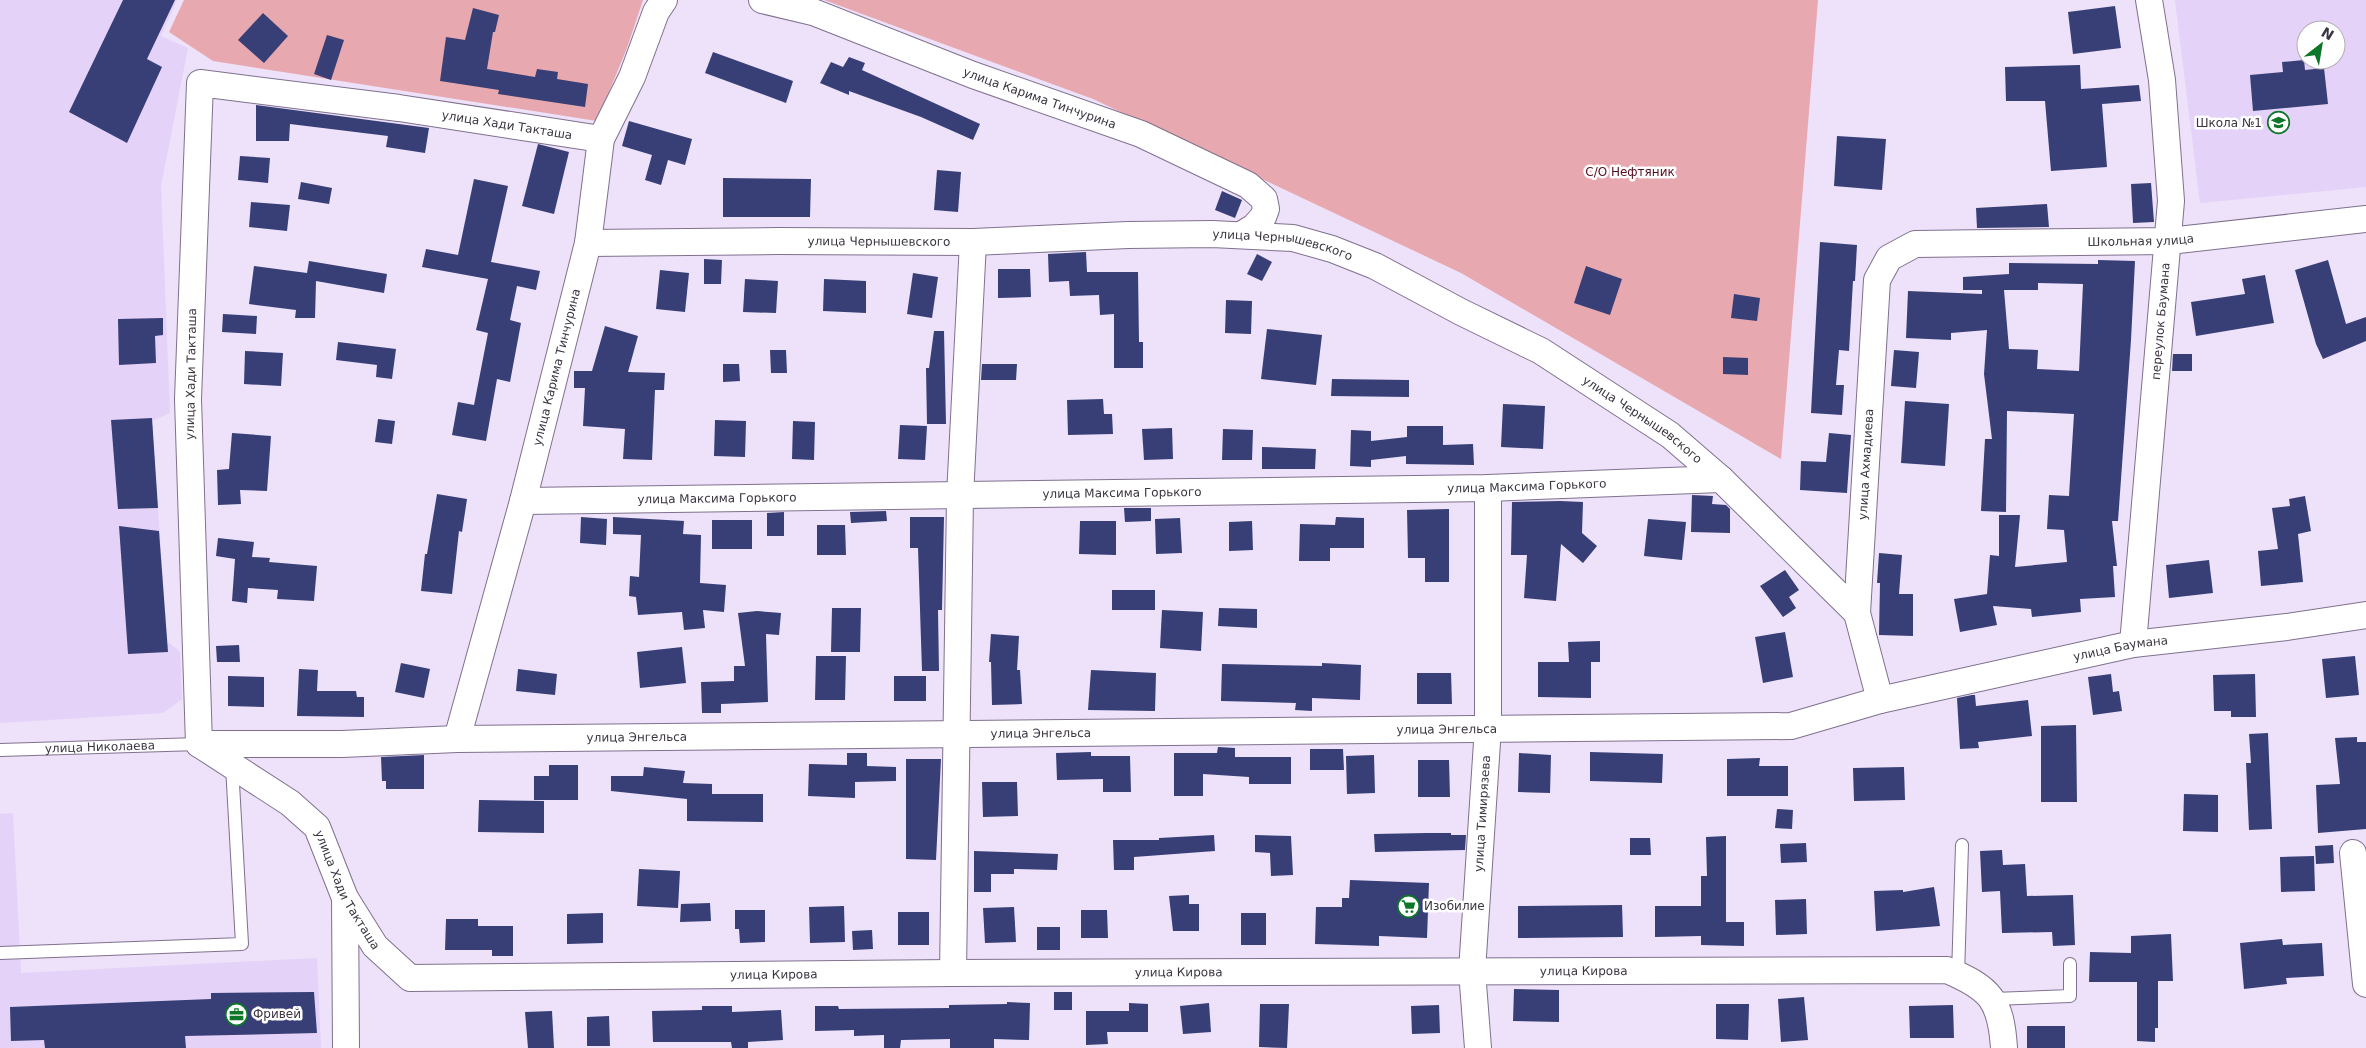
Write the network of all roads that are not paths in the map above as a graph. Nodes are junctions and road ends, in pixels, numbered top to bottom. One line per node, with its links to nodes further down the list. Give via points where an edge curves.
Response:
1 (664, 0): 4 (street, улица Карима Тинчурина)
2 (762, 0): 6 (street, улица Карима Тинчурина, via 813,12 973,75 1141,134 1239,181 1256,190 1264,199 1266,209 1263,217)
3 (2149, 0): 7 (street, переулок Баумана, via 2164,108 2171,201)
4 (601, 139): 9 (street, улица Карима Тинчурина); 24 (street, улица Хади Такташа, via 399,108 200,83 188,399)
5 (2366, 219): 7 (street, Школьная улица)
6 (1241, 235): 8 (street, улица Чернышевского, via 1128,234); 11 (street, улица Чернышевского, via 1293,238 1375,266 1541,351 1670,435)
7 (2169, 241): 10 (street, Школьная улица); 19 (street, переулок Баумана)
8 (973, 242): 9 (street, улица Чернышевского); 13 (street)
9 (588, 243): 14 (street, улица Карима Тинчурина)
10 (1915, 244): 15 (street, улица Ахмадиева, via 1889,258 1877,280)
11 (1721, 479): 12 (street, улица Максима Горького); 16 (street, улица Чернышевского)
12 (1488, 488): 13 (street, улица Максима Горького); 21 (street, улица Тимирязева)
13 (960, 496): 14 (street, улица Максима Горького); 22 (street)
14 (523, 501): 23 (street, улица Карима Тинчурина)
15 (1860, 551): 16 (street, via 1851,566 1842,571 1830,572); 17 (street, улица Ахмадиева)
16 (1807, 563): 17 (street, улица Чернышевского)
17 (1857, 613): 20 (street, улица Ахмадиева)
18 (2366, 615): 19 (street, улица Баумана)
19 (2133, 644): 20 (street, улица Баумана)
20 (1880, 700): 21 (street, улица Энгельса, via 1791,726)
21 (1488, 727): 22 (street, улица Энгельса); 32 (street, улица Тимирязева)
22 (958, 734): 23 (street, улица Энгельса); 34 (street)
23 (457, 739): 24 (street, улица Энгельса, via 342,744)
24 (199, 744): 25 (lane, улица Николаева); 26 (street, улица Хади Такташа)
25 (0, 750)
26 (232, 766): 29 (street, улица Хади Такташа, via 290,803 317,827); 30 (lane, via 242,944)
27 (1962, 845): 33 (lane)
28 (2353, 853): 36 (street)
29 (345, 898): 35 (street, улица Хади Такташа, via 375,946); 38 (street)
30 (0, 953)
31 (2070, 964): 37 (lane, via 2070,996)
32 (1472, 971): 33 (street, улица Кирова); 34 (street, улица Кирова); 39 (street, улица Тимирязева)
33 (1953, 972): 37 (street, via 1974,981)
34 (953, 973): 35 (street, улица Кирова)
35 (410, 978)
36 (2366, 984)
37 (1993, 999): 40 (street, via 2003,1024)
38 (346, 1048)
39 (1478, 1048)
40 (2004, 1048)

